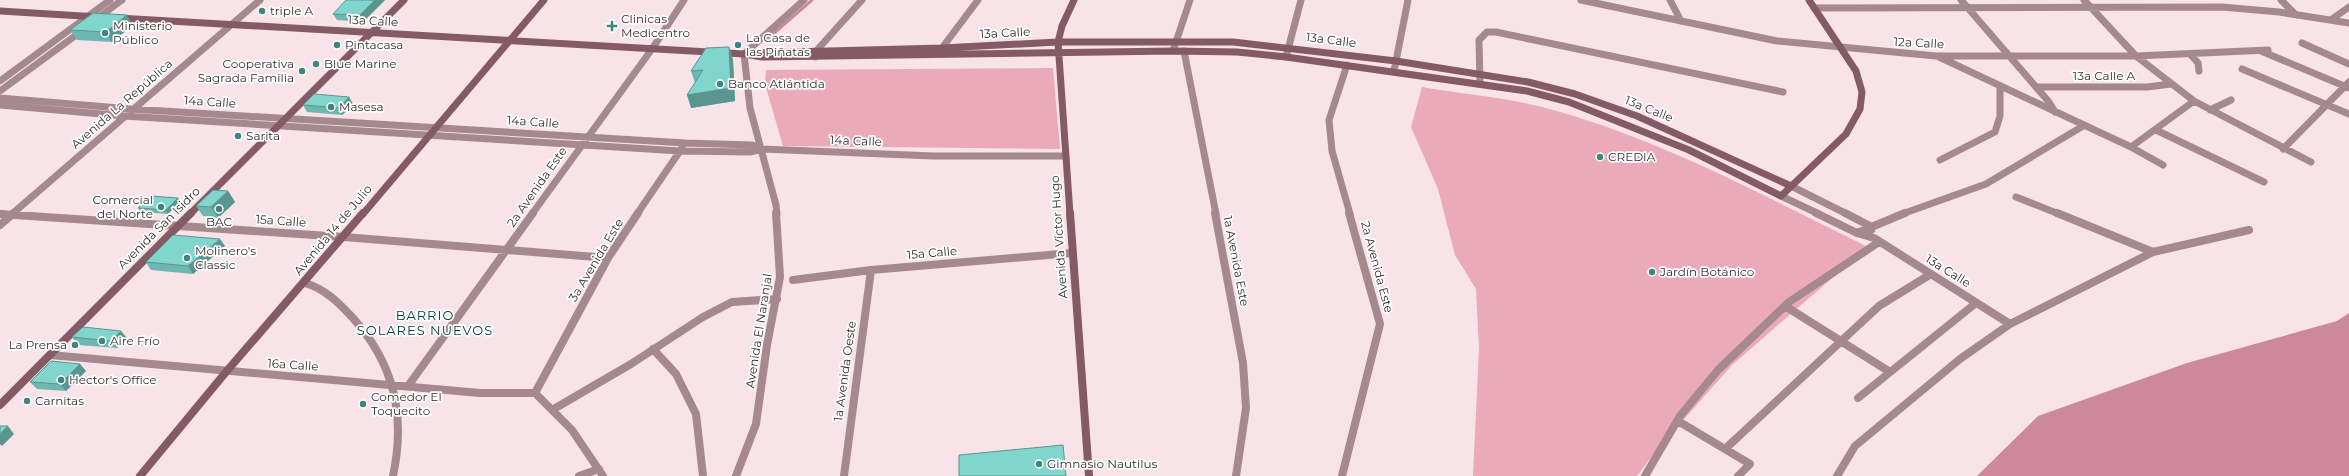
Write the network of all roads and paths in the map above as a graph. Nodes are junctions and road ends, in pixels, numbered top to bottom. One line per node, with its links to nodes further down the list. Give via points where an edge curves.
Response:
1 (110, 0): 26 (street)
2 (122, 0): 27 (street)
3 (260, 0): 31 (street, Avenida La República)
4 (404, 0): 32 (street, Avenida San Isidro)
5 (544, 0): 34 (street, Avenida 14 de Julio)
6 (684, 0): 39 (street, 2a Avenida Este)
7 (804, 0): 45 (street)
8 (862, 0): 44 (street)
9 (978, 0): 40 (street)
10 (1074, 0): 35 (street, Avenida Víctor Hugo)
11 (1190, 0): 33 (street)
12 (1301, 0): 37 (street)
13 (1408, 0): 51 (street)
14 (1581, 0): 29 (street, 12a Calle)
15 (1670, 0): 29 (street)
16 (1808, 0): 21 (street)
17 (1961, 0): 22 (street)
18 (2084, 0): 23 (street)
19 (2281, 0): 25 (street)
20 (2349, 7): 28 (street)
21 (1814, 8): 22 (street); 38 (street)
22 (1967, 8): 23 (street); 48 (street)
23 (2092, 9): 25 (street, via 2222,7); 49 (street)
24 (0, 10): 26 (street, 13a Calle)
25 (2296, 15): 28 (street)
26 (89, 16): 27 (street, 13a Calle); 58 (street)
27 (100, 17): 31 (street, 13a Calle); 64 (street)
28 (2332, 19): 30 (street)
29 (1681, 22): 38 (street, 12a Calle, via 1777,41)
30 (2349, 23)
31 (230, 24): 32 (street, 13a Calle); 71 (street, Avenida La República)
32 (371, 33): 34 (street, 13a Calle); 77 (street, Avenida San Isidro)
33 (1175, 41): 35 (street, 13a Calle); 37 (street, 13a Calle); 41 (street)
34 (508, 42): 39 (street, 13a Calle); 81 (street, Avenida 14 de Julio)
35 (1058, 42): 40 (street, 13a Calle); 43 (street, Avenida Víctor Hugo)
36 (2302, 44): 52 (street)
37 (1288, 46): 50 (street); 51 (street, 13a Calle)
38 (1840, 48): 47 (street, 12a Calle); 95 (street, via 1856,71 1862,92 1860,110 1846,134)
39 (652, 49): 45 (street, 13a Calle); 84 (street, 2a Avenida Este)
40 (942, 51): 43 (street, 13a Calle); 44 (street, 13a Calle)
41 (1174, 51): 42 (street, 13a Calle); 43 (street, 13a Calle)
42 (1184, 51): 50 (street, 13a Calle, via 1237,52); 140 (street, 1a Avenida Este, via 1243,363 1246,408)
43 (1058, 52): 90 (street, Avenida Víctor Hugo)
44 (816, 53): 45 (street, 13a Calle, via 762,57)
45 (744, 54): 87 (street, Avenida El Naranjal, via 750,108)
46 (2191, 55): 49 (street, 12a Calle); 55 (street, via 2198,63); 61 (street, 12a Calle, via 2264,51)
47 (1936, 56): 48 (street, 12a Calle); 62 (street)
48 (2007, 56): 49 (street, 12a Calle); 63 (street)
49 (2136, 56): 60 (street)
50 (1286, 57): 53 (street, 13a Calle)
51 (1396, 61): 56 (street); 57 (street, 13a Calle)
52 (2349, 64)
53 (1347, 65): 56 (street, 13a Calle); 141 (street, 2a Avenida Este, via 1330,120 1332,151 1380,324)
54 (2242, 69): 69 (street)
55 (2199, 71)
56 (1394, 72): 59 (street, 13a Calle)
57 (1480, 73): 59 (street); 65 (street, via 1479,40 1487,32 1506,32); 76 (street, 13a Calle, via 1575,94)
58 (0, 81)
59 (1480, 83): 78 (street, 13a Calle, via 1568,102)
60 (2171, 84): 63 (street, 13a Calle A, via 2147,87); 68 (street)
61 (2348, 85): 69 (street)
62 (2000, 86): 73 (street); 91 (street, via 2000,124 1995,132)
63 (2036, 87): 73 (street)
64 (0, 91)
65 (1783, 92)
66 (0, 98): 71 (street, 14a Calle)
67 (2231, 100): 72 (street)
68 (2194, 101): 72 (street); 82 (street)
69 (2327, 104): 74 (street); 88 (street)
70 (0, 106): 75 (street, 14a Calle)
71 (131, 109): 75 (street, Avenida La República); 77 (street, 14a Calle)
72 (2210, 110): 88 (street)
73 (2056, 112): 80 (street)
74 (2349, 114)
75 (124, 116): 79 (street, 14a Calle); 99 (street, Avenida La República)
76 (1637, 116): 78 (street); 95 (street, 13a Calle)
77 (284, 119): 79 (street, Avenida San Isidro); 81 (street, 14a Calle)
78 (1628, 125): 96 (street, 13a Calle, via 1689,150)
79 (277, 126): 83 (street, 14a Calle); 101 (street, Avenida San Isidro)
80 (2083, 126): 86 (street); 102 (street, via 1986,184)
81 (434, 128): 83 (street, Avenida 14 de Julio); 84 (street, 14a Calle)
82 (2156, 130): 86 (street); 94 (street)
83 (427, 136): 84 (street, 14a Calle); 105 (street, Avenida 14 de Julio)
84 (584, 141): 85 (street, 14a Calle); 89 (street); 107 (street, 2a Avenida Este)
85 (685, 144): 87 (street, 14a Calle, via 752,145); 89 (street, 3a Avenida Este)
86 (2131, 147): 93 (street)
87 (762, 149): 89 (street, via 750,152); 90 (street, 14a Calle, via 933,156); 115 (street, Avenida El Naranjal, via 776,205 780,277)
88 (2282, 149): 92 (street)
89 (680, 151): 110 (street, 3a Avenida Este)
90 (1065, 156): 109 (street, Avenida Víctor Hugo)
91 (1940, 160)
92 (2311, 162)
93 (2163, 165)
94 (2264, 182)
95 (1791, 186): 96 (street); 102 (street, 13a Calle)
96 (1781, 196): 104 (street, 13a Calle)
97 (2016, 197): 108 (street)
98 (0, 214): 99 (street, 15a Calle)
99 (12, 215): 100 (street, Avenida La República); 101 (street, 15a Calle)
100 (0, 225)
101 (178, 225): 105 (street, 15a Calle); 121 (street, Avenida San Isidro)
102 (1870, 226): 104 (street); 106 (street)
103 (2249, 230): 108 (street)
104 (1857, 233): 106 (street, 13a Calle)
105 (344, 237): 107 (street, 15a Calle); 114 (street, Avenida 14 de Julio)
106 (1876, 240): 112 (street, 13a Calle); 117 (street)
107 (506, 251): 110 (street, 15a Calle); 125 (street, 2a Avenida Este)
108 (2153, 252): 118 (street)
109 (1072, 254): 111 (street, 15a Calle); 139 (street, Avenida Víctor Hugo)
110 (608, 258): 126 (street, 3a Avenida Este)
111 (871, 270): 113 (street, 15a Calle); 138 (street, 1a Avenida Oeste)
112 (1931, 274): 116 (street, 13a Calle); 119 (street, via 1879,306)
113 (794, 280)
114 (304, 282): 122 (street, Avenida 14 de Julio); 124 (street, via 323,290 361,327 383,361)
115 (777, 299): 120 (street, via 732,302 703,317); 137 (street, Avenida El Naranjal, via 766,345 756,424)
116 (1976, 303): 118 (street, 13a Calle); 123 (street)
117 (1785, 306): 119 (street); 130 (street, via 1718,370)
118 (2010, 324): 144 (street, via 1960,360 1855,446)
119 (1841, 341): 123 (street); 131 (street)
120 (653, 350): 129 (street); 136 (street, via 676,374 696,414)
121 (50, 354): 122 (street, 16a Calle); 128 (street, Avenida San Isidro)
122 (226, 372): 124 (street, 16a Calle); 133 (street, Avenida 14 de Julio)
123 (1890, 372): 127 (street)
124 (393, 385): 125 (street, 16a Calle); 134 (street, via 398,456)
125 (408, 386): 126 (street, 16a Calle, via 480,393)
126 (535, 393): 129 (street)
127 (1858, 398)
128 (0, 405)
129 (552, 410): 132 (street, via 572,430)
130 (1678, 420): 131 (street); 142 (street)
131 (1725, 449): 143 (street, via 1750,464)
132 (601, 472): 135 (street)
133 (140, 476)
134 (393, 476)
135 (579, 476)
136 (703, 476)
137 (736, 476)
138 (844, 476)
139 (1089, 476)
140 (1236, 476)
141 (1342, 476)
142 (1644, 476)
143 (1738, 476)
144 (1837, 476)

